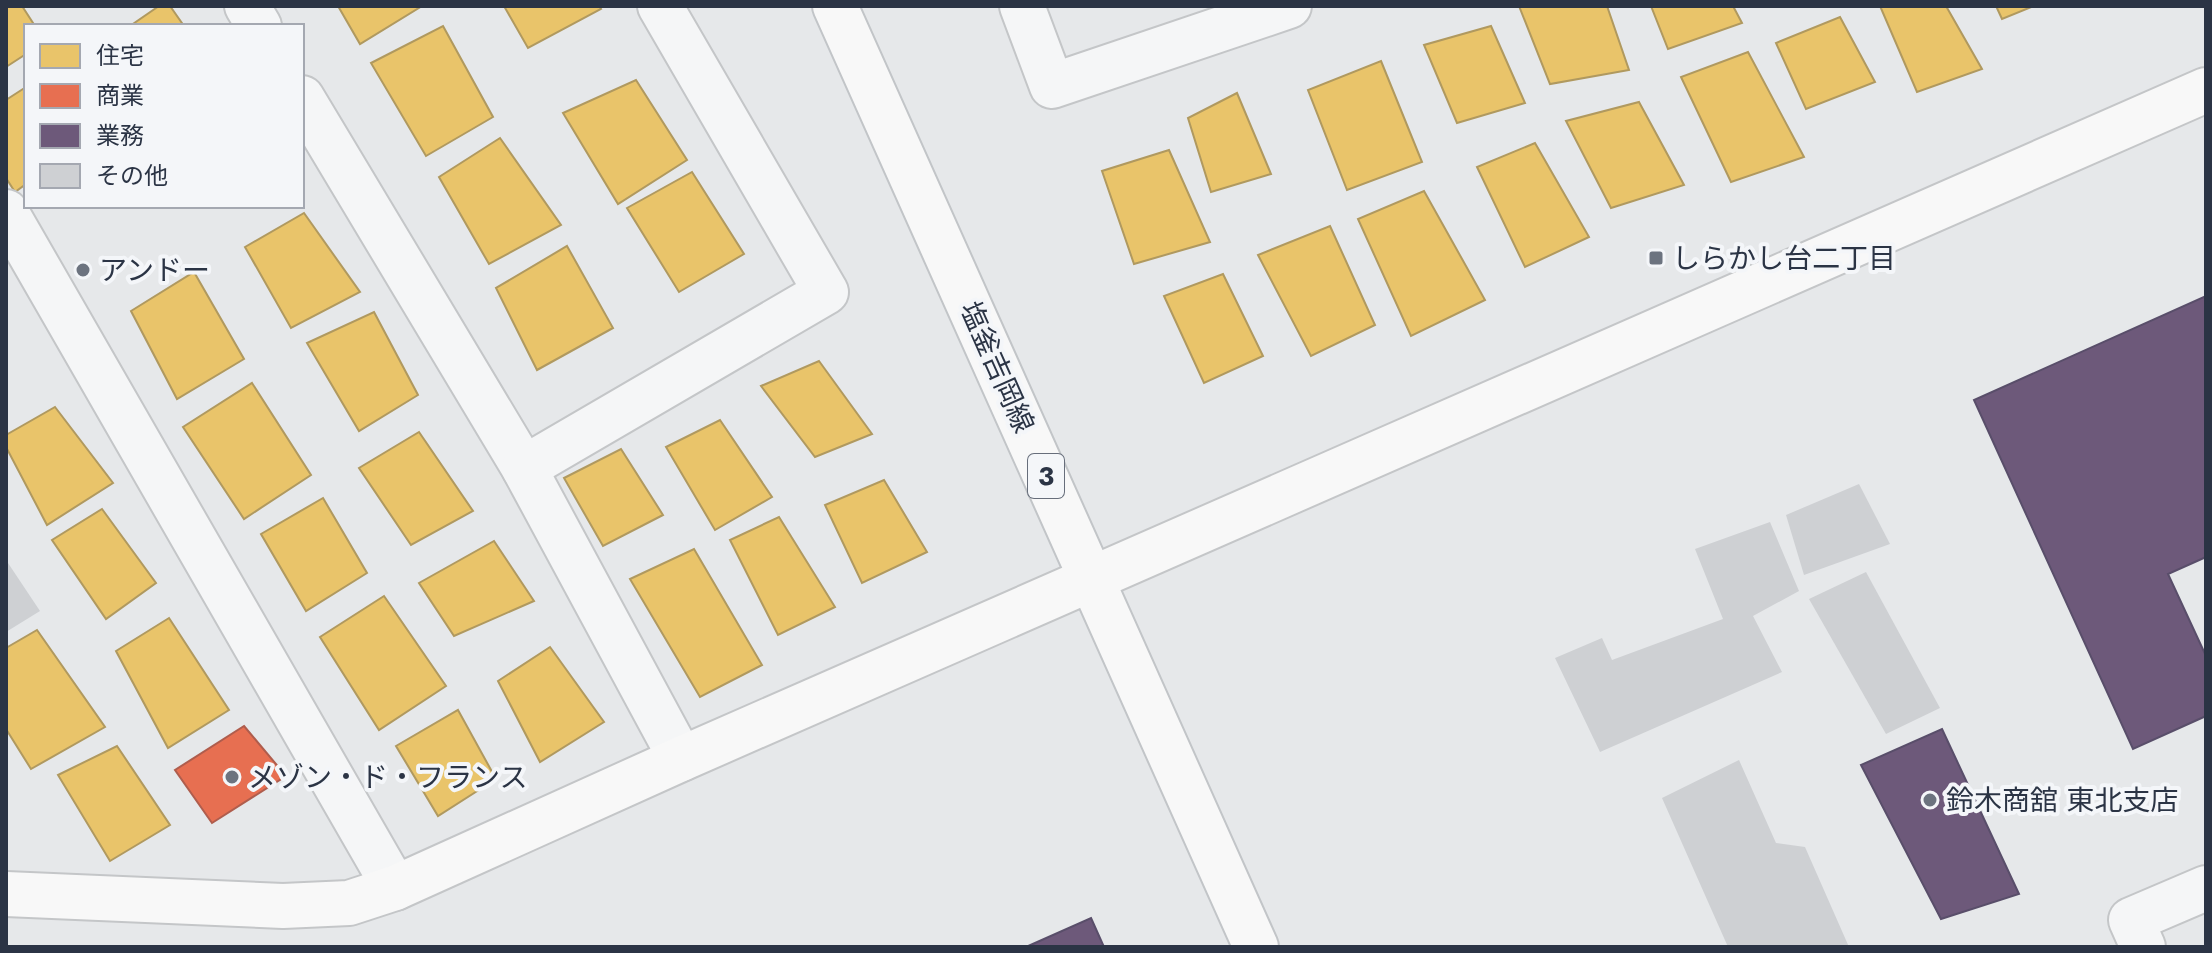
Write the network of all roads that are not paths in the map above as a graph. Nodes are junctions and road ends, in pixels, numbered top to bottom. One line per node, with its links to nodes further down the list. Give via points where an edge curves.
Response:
1 (247, 6): 6 (street)
2 (660, 6): 10 (street, via 826,292)
3 (835, 6): 11 (street, 塩釜吉岡線 / 3)
4 (1022, 6): 5 (street, via 1052,86)
5 (1289, 6)
6 (258, 24)
7 (2206, 90): 11 (street)
8 (304, 101): 10 (street)
9 (6, 212): 13 (street)
10 (524, 468): 12 (street)
11 (1092, 579): 12 (street); 16 (street, 塩釜吉岡線 / 3)
12 (681, 759): 13 (street)
13 (395, 888): 15 (street, via 349,903 283,906)
14 (2206, 888): 17 (street, via 2131,920)
15 (6, 894)
16 (1256, 947)
17 (2143, 947)

